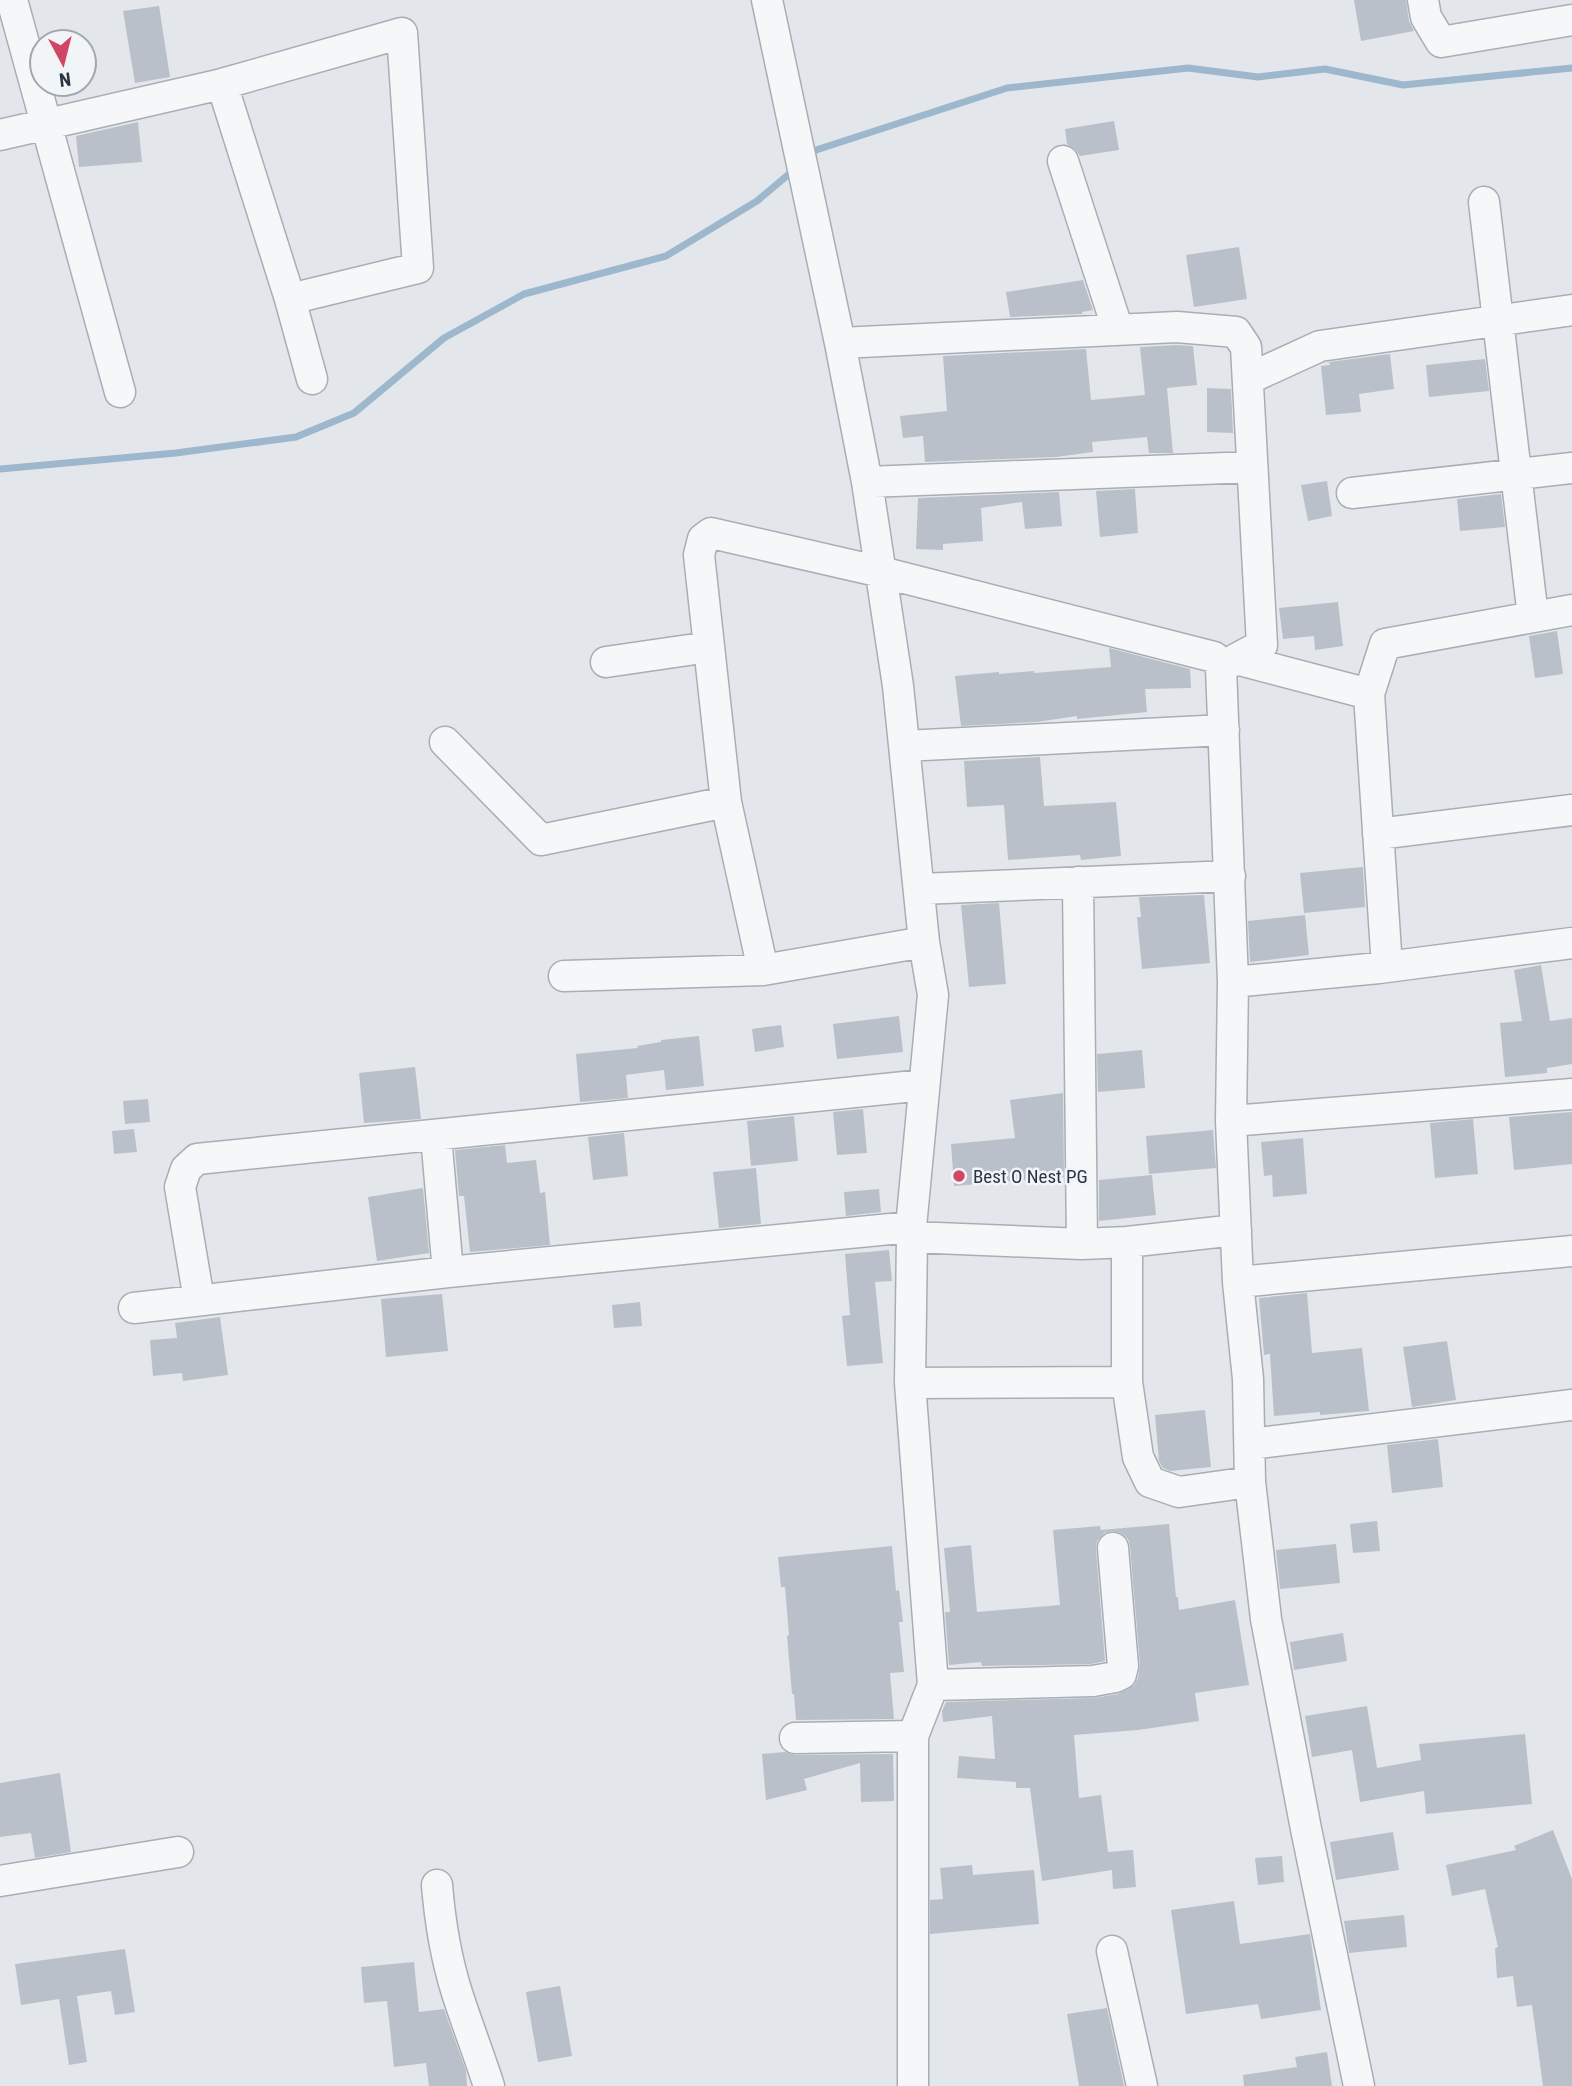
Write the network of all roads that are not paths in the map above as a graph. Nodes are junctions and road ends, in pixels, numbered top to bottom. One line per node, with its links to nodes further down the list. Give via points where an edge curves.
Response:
1 (12, 0): 6 (street)
2 (767, 0): 14 (street)
3 (1423, 0): 4 (street, via 1426,17 1441,42)
4 (1572, 20)
5 (222, 84): 6 (street); 10 (street); 10 (street, via 402,33 418,268)
6 (47, 123): 7 (street); 17 (street)
7 (0, 135)
8 (1063, 161): 13 (street)
9 (1484, 202): 12 (street)
10 (290, 299): 15 (street)
11 (1572, 310): 12 (street)
12 (1498, 321): 16 (street, via 1320,346); 20 (street)
13 (1118, 330): 14 (street); 16 (street, via 1236,331 1246,346)
14 (840, 343): 21 (street)
15 (312, 379)
16 (1248, 379): 18 (street)
17 (120, 392)
18 (1252, 467): 21 (street); 28 (street, via 1262,645)
19 (1572, 468): 20 (street)
20 (1516, 474): 22 (street); 25 (street)
21 (867, 482): 23 (street)
22 (1352, 493)
23 (881, 572): 26 (street, via 711,533 703,539 699,555); 28 (street); 32 (street)
24 (1572, 610): 25 (street)
25 (1533, 617): 29 (street, via 1385,644)
26 (709, 647): 27 (street); 33 (street)
27 (606, 662)
28 (1228, 663): 29 (street); 30 (street)
29 (1368, 694): 35 (street)
30 (1224, 730): 32 (street); 36 (street)
31 (445, 742): 33 (street, via 541,840)
32 (904, 746): 38 (street)
33 (726, 802): 42 (street)
34 (1572, 810): 35 (street)
35 (1378, 834): 41 (street)
36 (1230, 876): 37 (street); 44 (street)
37 (1078, 882): 38 (street); 52 (street)
38 (920, 889): 39 (street)
39 (924, 942): 42 (street); 45 (street, via 933,995)
40 (1572, 943): 41 (street)
41 (1387, 967): 44 (street)
42 (763, 970): 43 (street)
43 (564, 976)
44 (1233, 982): 47 (street)
45 (924, 1085): 48 (street); 50 (street)
46 (1572, 1094): 47 (street)
47 (1231, 1121): 49 (street)
48 (436, 1136): 54 (street); 56 (street, via 197,1159 186,1169 180,1187)
49 (1236, 1230): 51 (street); 55 (street)
50 (911, 1232): 52 (street); 54 (street); 59 (street)
51 (1127, 1242): 52 (street); 58 (street)
52 (1082, 1244)
53 (1572, 1251): 55 (street)
54 (448, 1272): 56 (street)
55 (1238, 1282): 61 (street)
56 (199, 1300): 57 (street)
57 (134, 1308)
58 (1127, 1382): 59 (street); 62 (street, via 1138,1457 1150,1482 1179,1492)
59 (910, 1383): 64 (street)
60 (1572, 1405): 61 (street)
61 (1250, 1444): 62 (street)
62 (1250, 1482): 74 (street, via 1266,1619)
63 (1113, 1548): 64 (street, via 1121,1674 1093,1681)
64 (933, 1685): 65 (street)
65 (913, 1735): 66 (street); 72 (street)
66 (795, 1738)
67 (178, 1852): 68 (street)
68 (0, 1881)
69 (437, 1885): 71 (street, via 448,1961)
70 (1112, 1951): 73 (street)
71 (489, 2086)
72 (914, 2086)
73 (1142, 2086)
74 (1359, 2086)

